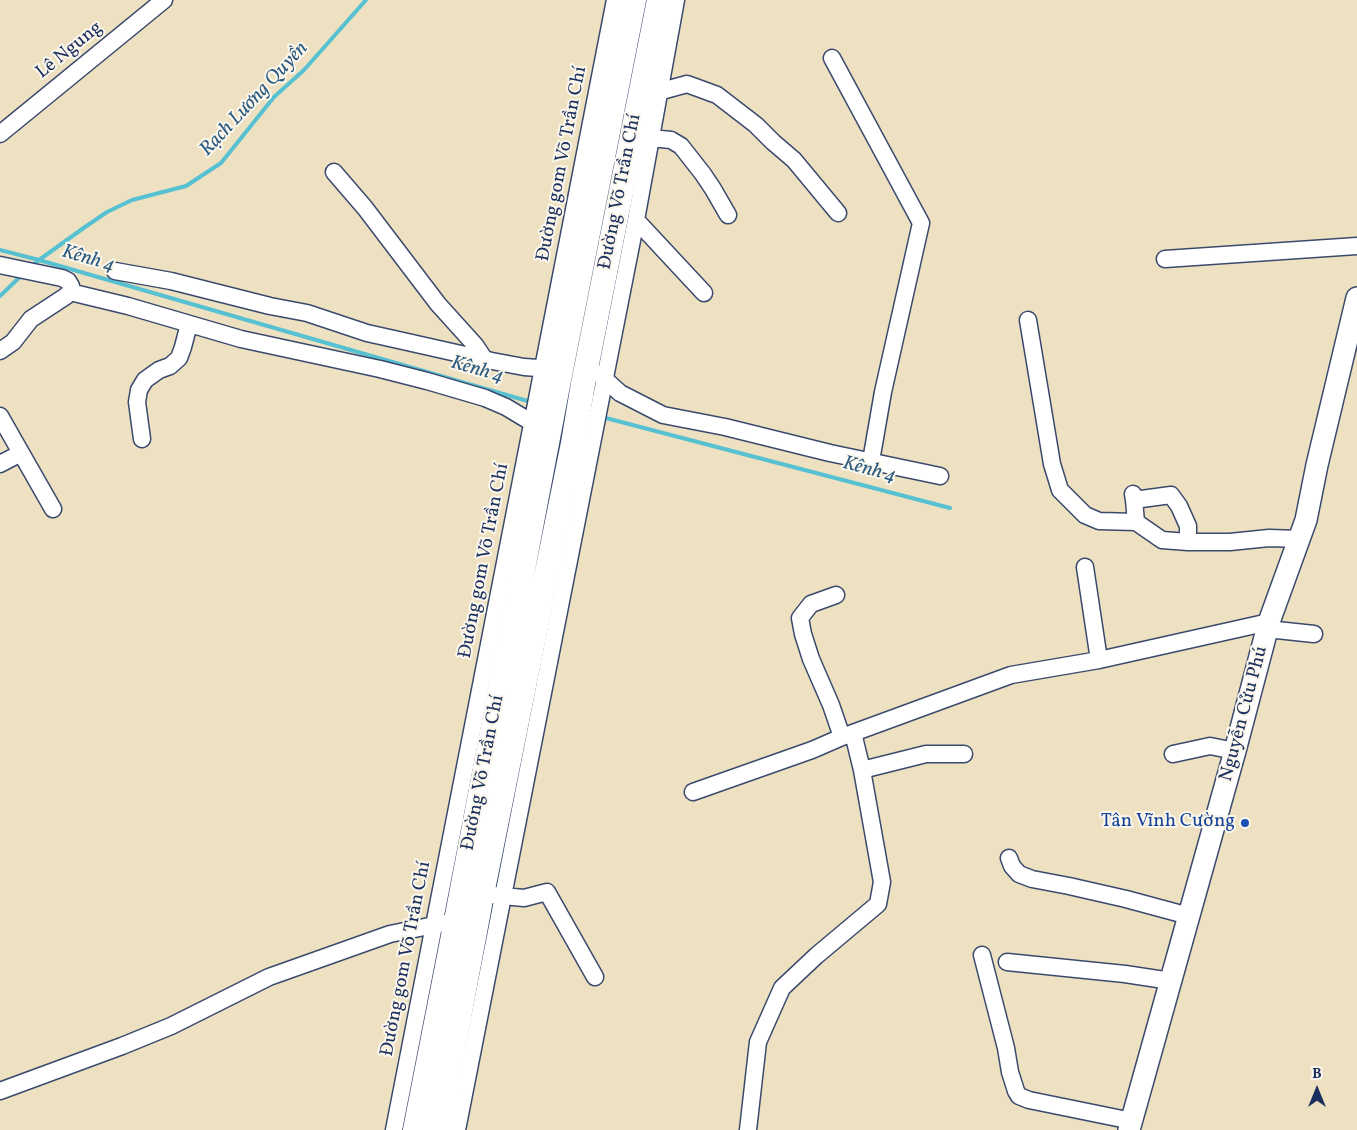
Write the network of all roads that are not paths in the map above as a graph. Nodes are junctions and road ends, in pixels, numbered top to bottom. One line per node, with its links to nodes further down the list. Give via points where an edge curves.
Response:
1 (615, 0): 25 (street, Đường gom Võ Trần Chí)
2 (634, 0): 25 (highway, Đường Võ Trần Chí)
3 (658, 0): 26 (highway, Đường Võ Trần Chí)
4 (676, 0): 7 (street)
5 (159, 1): 8 (street, Lê Ngung)
6 (832, 58): 31 (street, via 921,223 882,392)
7 (658, 92): 9 (street); 11 (street, via 687,84 716,95 756,125 794,160)
8 (0, 134)
9 (650, 138): 12 (street, via 671,140 681,146); 13 (street)
10 (334, 172): 24 (street)
11 (838, 213)
12 (728, 215)
13 (636, 220): 19 (street); 26 (street)
14 (1357, 246): 15 (street)
15 (1165, 259)
16 (5, 267): 18 (street, via 62,278 71,286)
17 (115, 271): 24 (street, via 308,313 367,332)
18 (70, 292): 22 (street); 23 (street, via 30,319 13,342)
19 (704, 292)
20 (1357, 298): 36 (main road, Nguyễn Cửu Phú)
21 (1028, 320): 35 (street, via 1052,464 1060,490 1085,515 1099,521)
22 (189, 324): 28 (street, via 240,339 452,388 485,398 522,416); 29 (street, via 179,358 145,380 140,390 137,402)
23 (0, 351)
24 (485, 360): 25 (street)
25 (555, 373): 28 (highway, Đường Võ Trần Chí)
26 (591, 376): 31 (street, via 664,414); 50 (street); 50 (highway, Đường Võ Trần Chí, via 573,443)
27 (0, 416): 30 (street)
28 (545, 421): 52 (highway, Đường Võ Trần Chí)
29 (142, 439)
30 (21, 453): 32 (street); 34 (street)
31 (871, 461): 33 (street)
32 (0, 464)
33 (940, 476)
34 (53, 509)
35 (1136, 522): 37 (street, via 1162,540); 37 (street, via 1134,497 1171,495 1188,526)
36 (1300, 538): 37 (street); 40 (main road, Nguyễn Cửu Phú)
37 (1188, 542)
38 (1085, 567): 42 (street)
39 (836, 595): 43 (street, via 811,604 800,618 812,659)
40 (1268, 626): 41 (street); 42 (street); 44 (main road, Nguyễn Cửu Phú)
41 (1314, 634)
42 (1099, 660): 43 (street, via 1012,675)
43 (847, 735): 47 (street); 48 (street)
44 (1235, 751): 46 (street, via 1210,746); 51 (main road, Nguyễn Cửu Phú)
45 (964, 754): 47 (street, via 926,754)
46 (1173, 754)
47 (862, 770): 63 (street, via 882,882 878,904 782,988 758,1042)
48 (693, 792)
49 (1009, 858): 51 (street, via 1019,874 1032,879)
50 (492, 895): 55 (street, via 524,898 547,892); 61 (highway, Đường Võ Trần Chí); 62 (street)
51 (1189, 916): 56 (main road, Nguyễn Cửu Phú)
52 (445, 923): 57 (street, via 390,934 269,977 171,1026); 59 (street, Đường gom Võ Trần Chí); 60 (highway, Đường Võ Trần Chí)
53 (982, 955): 58 (street, via 1010,1072 1019,1096)
54 (1007, 962): 56 (street)
55 (595, 977)
56 (1171, 981): 58 (main road, Nguyễn Cửu Phú)
57 (0, 1091)
58 (1131, 1125)
59 (394, 1130)
60 (415, 1130)
61 (438, 1130)
62 (456, 1130)
63 (748, 1130)

